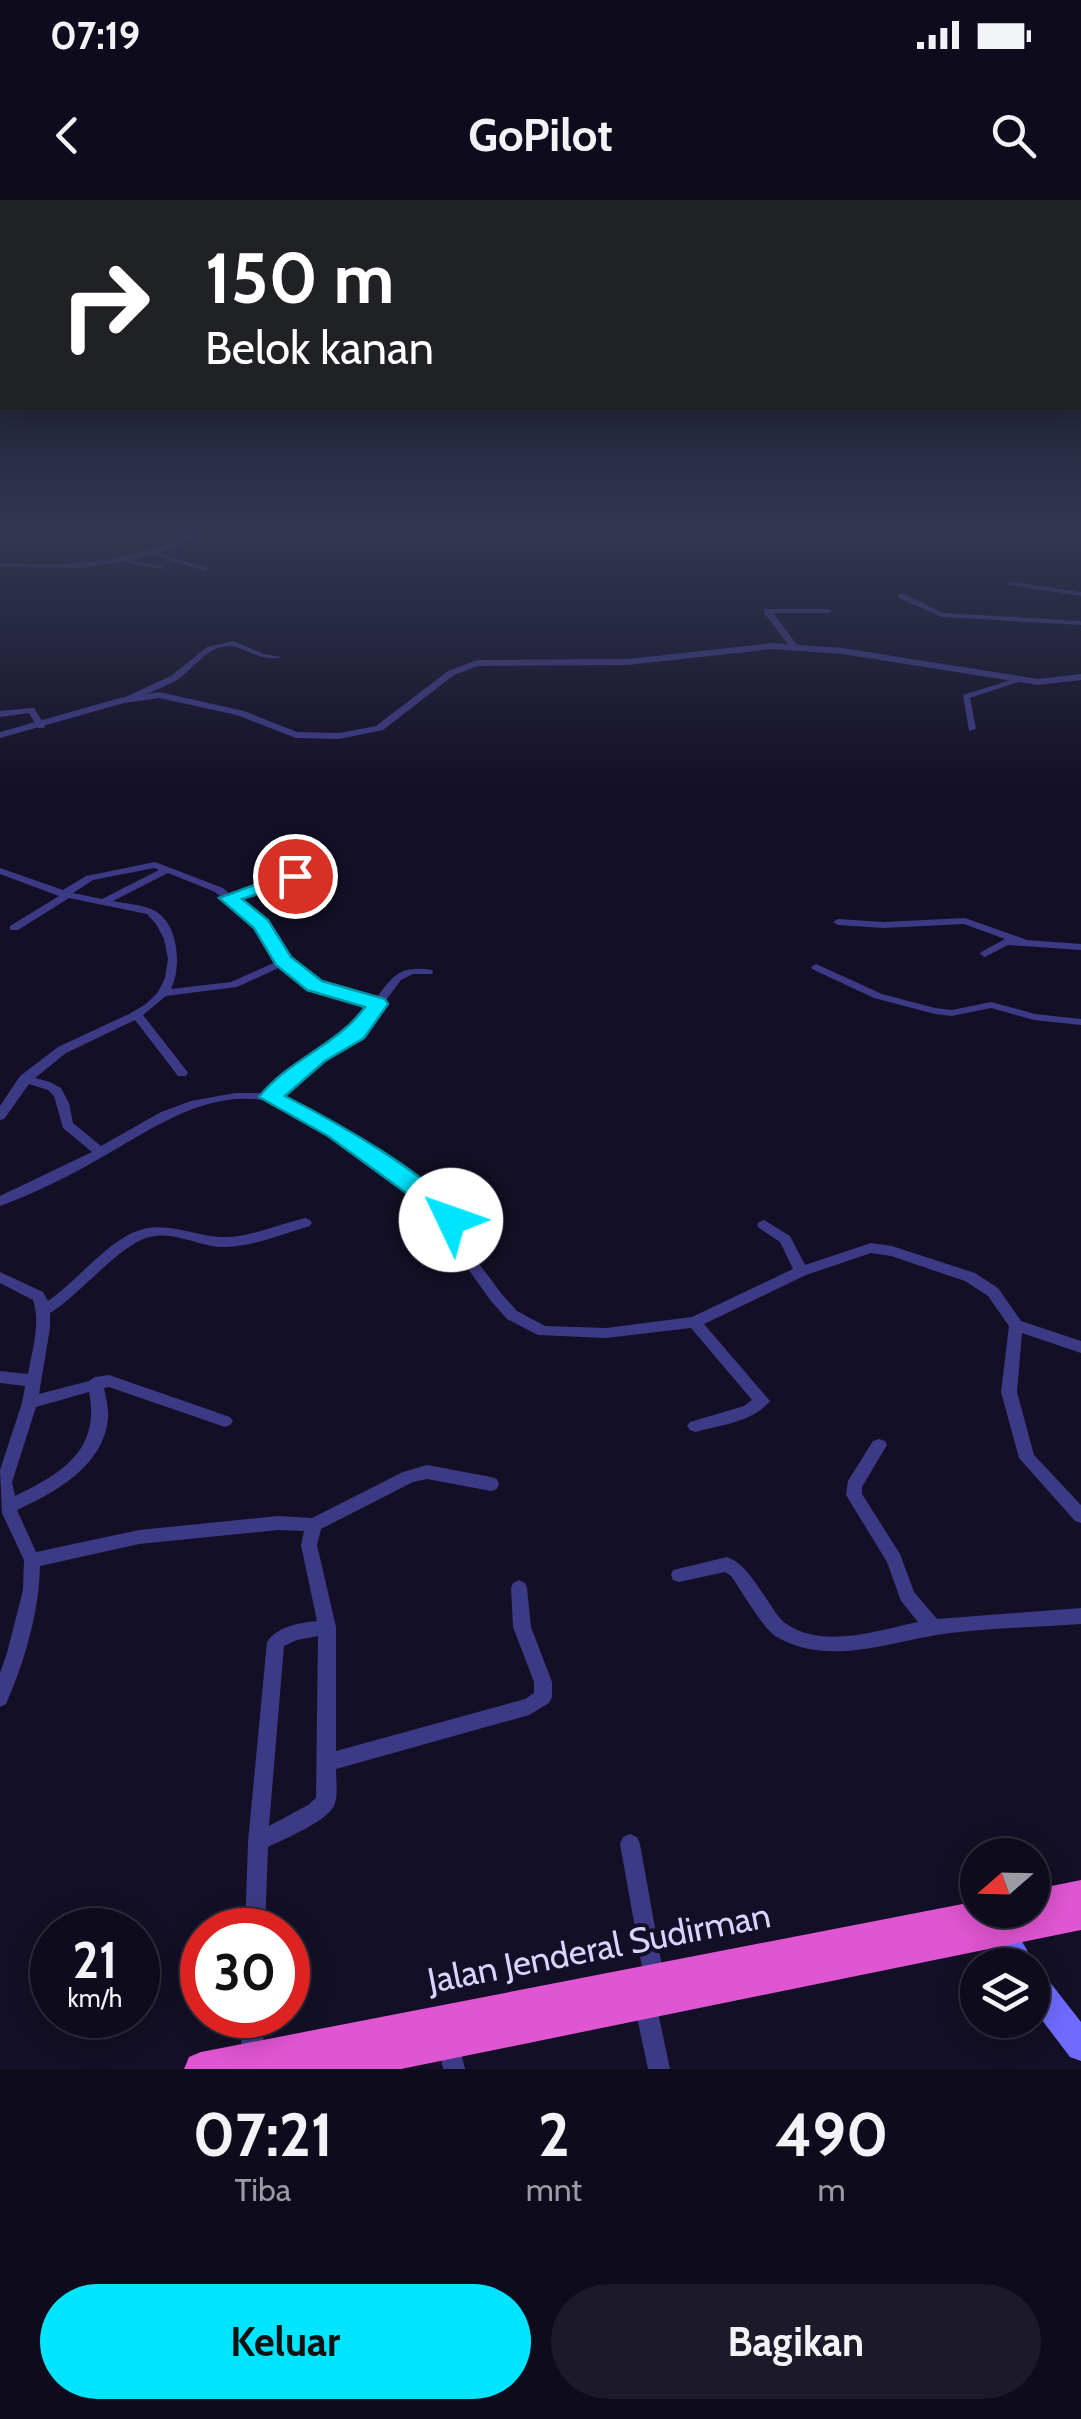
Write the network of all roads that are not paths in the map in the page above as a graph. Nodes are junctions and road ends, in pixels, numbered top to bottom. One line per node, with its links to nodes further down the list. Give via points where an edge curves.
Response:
1 (770, 616): 4 (street)
2 (947, 616): 3 (street)
3 (1081, 622)
4 (794, 646): 7 (street); 8 (street, via 628,662 477,662 451,673 379,728 322,738 174,696)
5 (277, 657): 8 (street, via 257,657 238,644 218,646 194,658 179,676)
6 (1081, 677): 7 (street)
7 (1020, 680): 11 (street, via 966,697)
8 (124, 700): 10 (street)
9 (0, 714): 10 (street, via 31,710)
10 (41, 726): 12 (street)
11 (972, 729)
12 (0, 735)
13 (166, 870): 16 (street, via 148,865 90,878); 17 (street); 18 (street)
14 (0, 871): 16 (street)
15 (295, 876): 17 (street)
16 (67, 894): 18 (street); 20 (street)
17 (228, 898): 24 (street, via 261,924)
18 (104, 902): 27 (street, via 150,912 163,926 174,966)
19 (838, 922): 21 (street, via 965,921)
20 (14, 928)
21 (1023, 942): 22 (street); 23 (street, via 1001,943)
22 (1081, 946)
23 (985, 954)
24 (284, 962): 27 (street, via 233,984); 28 (street, via 321,990)
25 (816, 967): 30 (street, via 878,996 935,1011 992,1005)
26 (428, 972): 28 (street, via 396,978)
27 (165, 993): 29 (street)
28 (378, 1004): 34 (street, via 356,1033)
29 (136, 1014): 31 (street); 32 (street, via 63,1050)
30 (1081, 1022)
31 (182, 1073)
32 (24, 1079): 33 (street); 36 (street, via 57,1088 68,1124)
33 (6, 1091): 35 (street)
34 (270, 1097): 36 (street, via 184,1105); 43 (street, via 336,1131 439,1206 468,1260 512,1315 543,1330 577,1335)
35 (0, 1116)
36 (101, 1153): 37 (street)
37 (0, 1201)
38 (305, 1222): 42 (street, via 229,1242 149,1232)
39 (764, 1226): 40 (street, via 786,1239)
40 (801, 1271): 43 (street); 44 (street, via 868,1249 892,1251 970,1278 993,1292)
41 (0, 1277): 42 (street, via 38,1296)
42 (43, 1310): 47 (street)
43 (694, 1322): 51 (street, via 762,1401)
44 (1016, 1325): 45 (street); 55 (street, via 1008,1392 1021,1444)
45 (1081, 1348)
46 (0, 1377): 47 (street)
47 (34, 1381): 49 (street)
48 (95, 1383): 49 (street); 50 (street, via 110,1380); 54 (street, via 100,1420 92,1442 65,1477)
49 (30, 1404): 54 (street, via 4,1482)
50 (225, 1421)
51 (695, 1426)
52 (879, 1445): 62 (street, via 854,1496 894,1559 907,1596)
53 (491, 1484): 56 (street, via 426,1472)
54 (9, 1506): 57 (street)
55 (1081, 1516)
56 (314, 1525): 57 (street, via 139,1537); 61 (street, via 310,1546)
57 (32, 1560): 63 (street, via 24,1619)
58 (679, 1575): 62 (street, via 727,1564 778,1630 820,1642 865,1643)
59 (518, 1588): 64 (street, via 543,1697)
60 (1081, 1616): 62 (street)
61 (327, 1627): 64 (street); 65 (street, via 276,1642)
62 (932, 1627)
63 (0, 1698)
64 (326, 1764): 65 (street, via 326,1802)
65 (258, 1842): 69 (street)
66 (630, 1844): 73 (street)
67 (1081, 1896): 68 (highway)
68 (1050, 1902)
69 (256, 1908)
70 (1081, 1914): 71 (highway, Jalan Jenderal Sudirman)
71 (1050, 1916)
72 (960, 1927): 73 (highway, Jalan Jenderal Sudirman)
73 (649, 1989): 78 (highway, Jalan Jenderal Sudirman); 79 (highway, Jalan Jenderal Sudirman); 83 (street)
74 (1050, 2006): 77 (main road)
75 (1050, 2023): 80 (main road)
76 (252, 2038): 79 (street)
77 (1081, 2046)
78 (451, 2055): 82 (highway, Jalan Jenderal Sudirman)
79 (252, 2059): 81 (highway, Jalan Jenderal Sudirman)
80 (1081, 2063)
81 (201, 2069)
82 (316, 2069)
83 (660, 2069)

